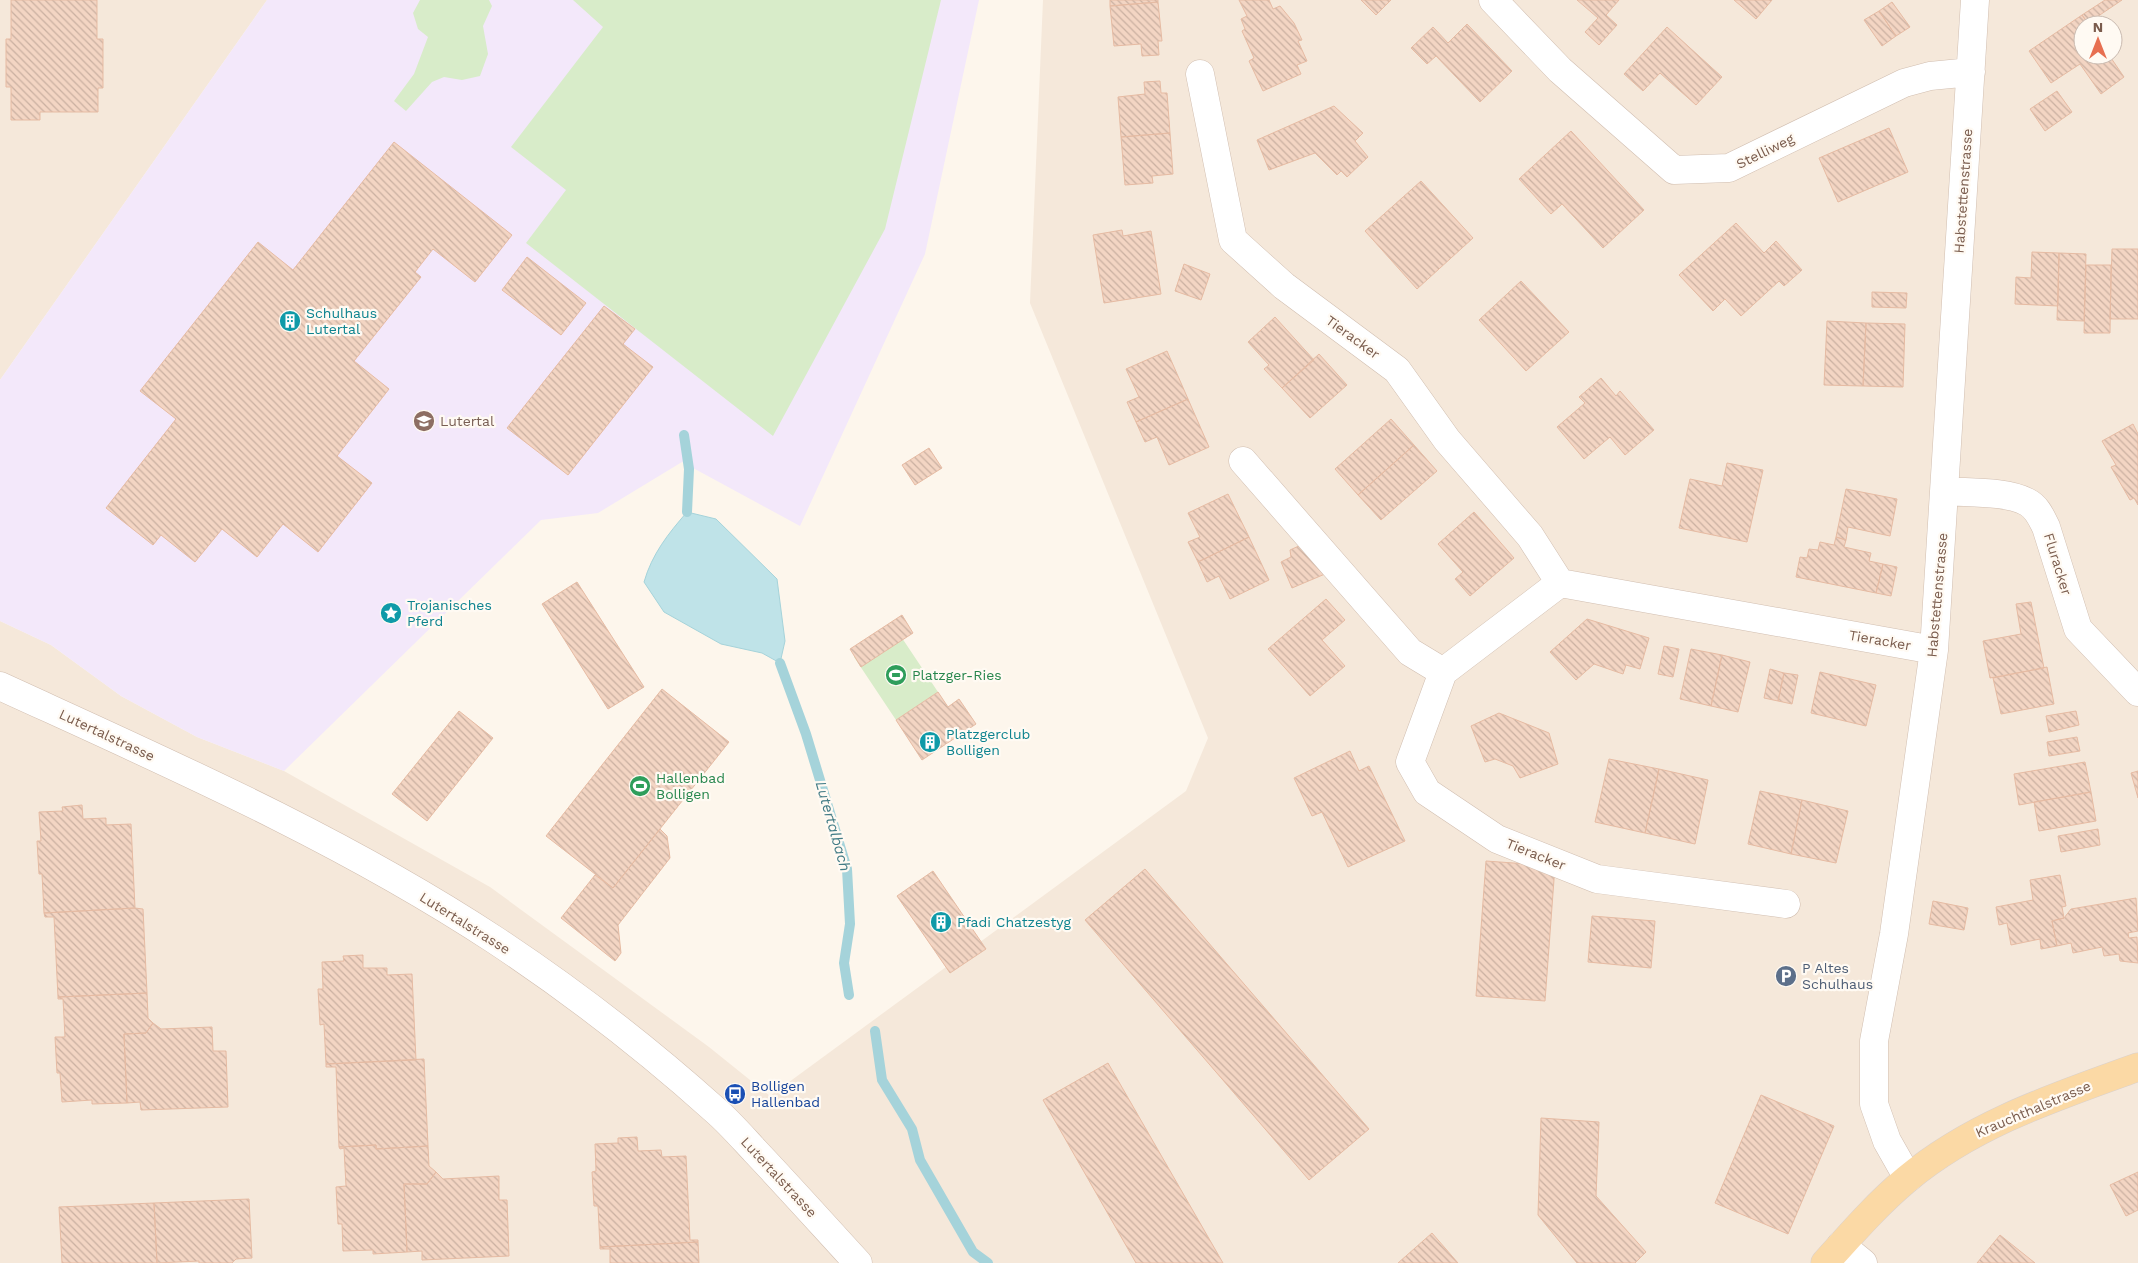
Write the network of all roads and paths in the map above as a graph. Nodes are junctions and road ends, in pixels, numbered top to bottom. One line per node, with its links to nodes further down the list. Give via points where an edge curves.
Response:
1 (1493, 0): 3 (street, Stelliweg, via 1560,70 1674,170 1730,168 1904,84 1930,76)
2 (1975, 0): 3 (street, Habstettenstrasse)
3 (1971, 72): 6 (street, Habstettenstrasse)
4 (1200, 74): 7 (street, Tieracker, via 1233,240 1284,286 1397,370 1447,440 1530,536)
5 (1243, 461): 9 (street, via 1410,652)
6 (1945, 491): 8 (street, Habstettenstrasse); 11 (street, Fluracker, via 2011,496 2028,502 2038,511 2046,526 2078,629)
7 (1560, 583): 8 (street, Tieracker); 9 (street)
8 (1934, 650): 14 (street, Habstettenstrasse, via 1894,934 1874,1041 1874,1104 1887,1141)
9 (1442, 672): 12 (street, Tieracker, via 1410,762 1427,792 1435,798 1497,839 1597,879)
10 (0, 686): 16 (street, Lutertalstrasse, via 274,814 402,884 494,940 651,1055 717,1112)
11 (2138, 692)
12 (1786, 904)
13 (2138, 1067): 14 (main road, Krauchthalstrasse, via 1986,1128)
14 (1908, 1178): 15 (main road, Krauchthalstrasse)
15 (1833, 1254): 17 (street)
16 (858, 1263)
17 (1863, 1263)

